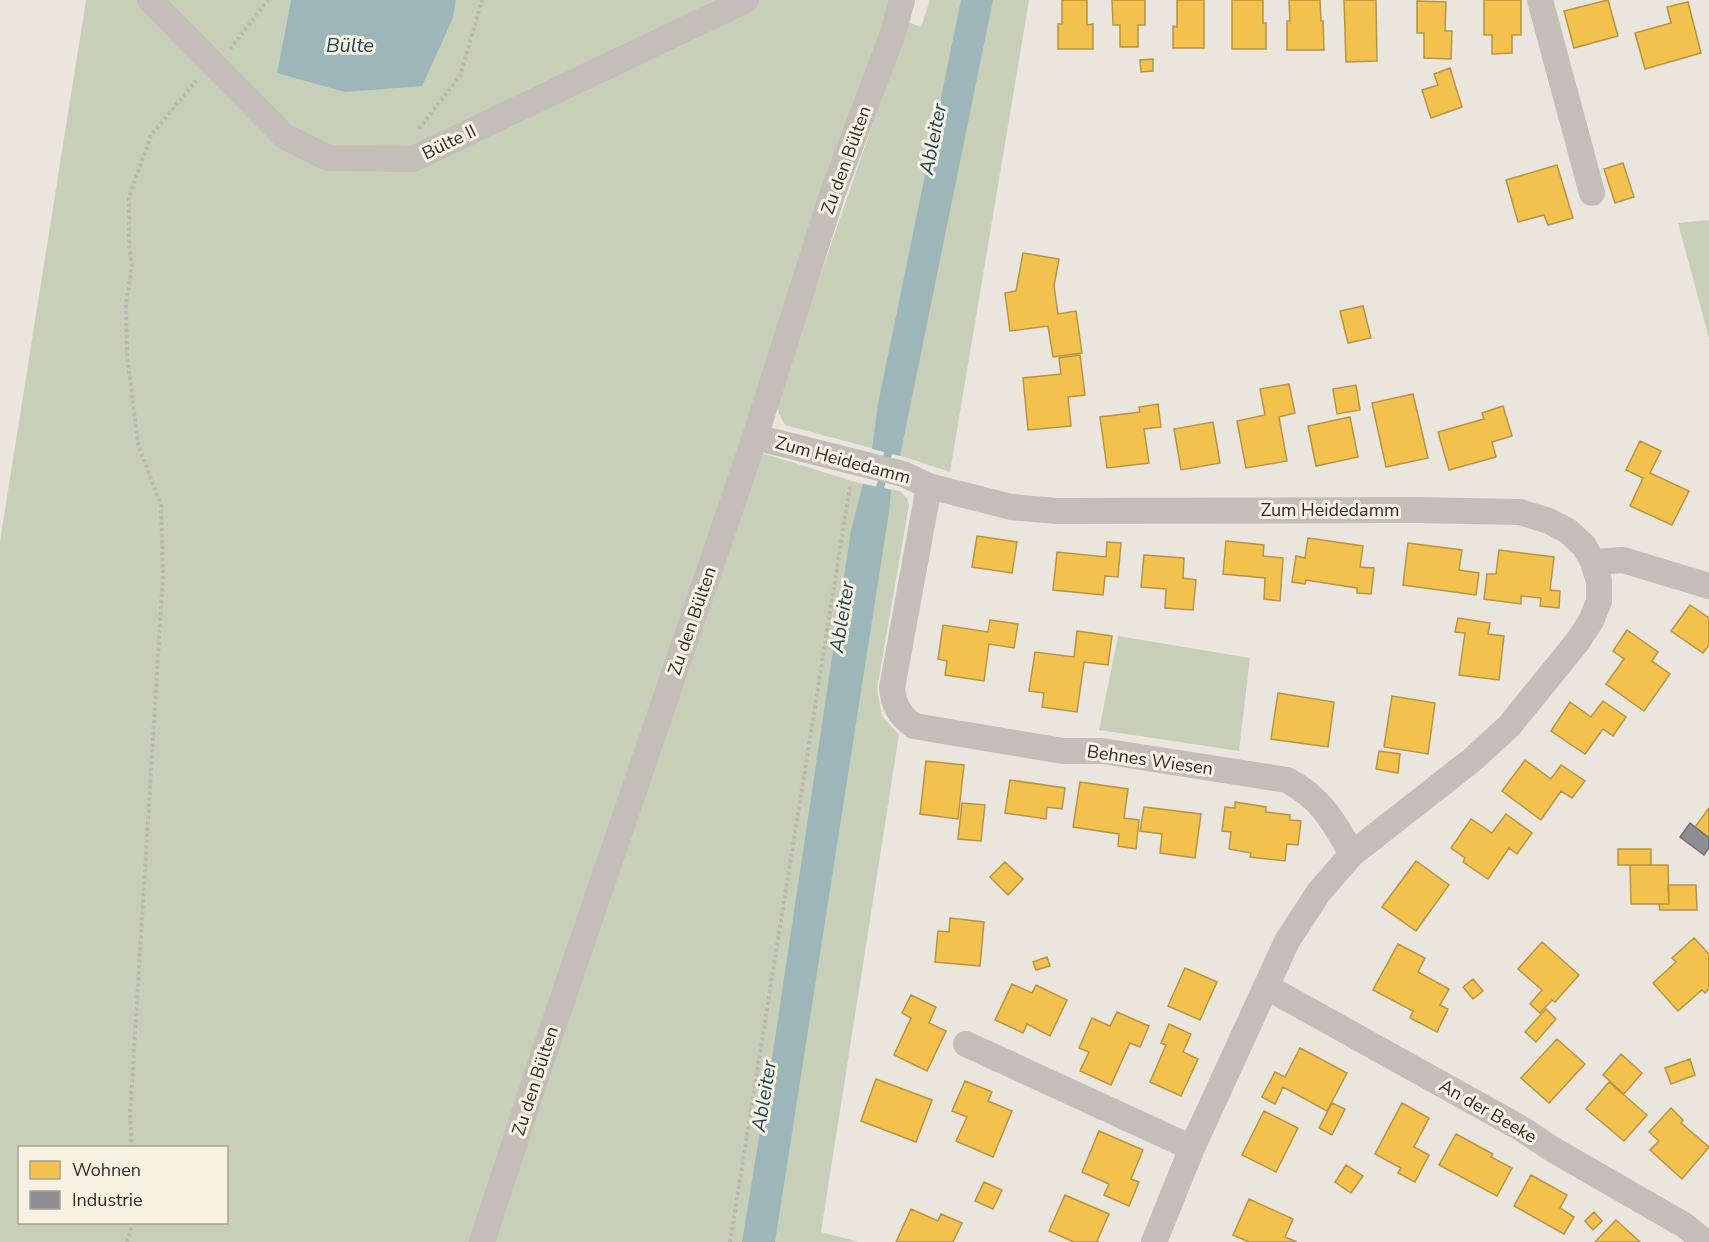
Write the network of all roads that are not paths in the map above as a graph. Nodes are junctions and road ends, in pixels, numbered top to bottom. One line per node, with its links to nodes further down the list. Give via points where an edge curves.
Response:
1 (150, 0): 2 (street, Bülte II, via 285,136 328,158 413,159)
2 (746, 0)
3 (902, 0): 6 (street, Zu den Bülten, via 833,192)
4 (1540, 0): 5 (street)
5 (1592, 193)
6 (755, 437): 7 (street, Zum Heidedamm, via 903,474); 15 (street, Zu den Bülten)
7 (929, 486): 8 (street, Zum Heidedamm, via 1011,507 1057,511 1520,512 1568,531 1584,546); 10 (street, Zum Heidedamm, via 892,688 894,706)
8 (1593, 562): 9 (street, via 1623,560); 11 (street, via 1599,581 1599,601 1591,621 1509,726)
9 (1709, 586)
10 (914, 726): 11 (street, Behnes Wiesen, via 1063,751 1102,751 1287,780 1320,803)
11 (1352, 854): 12 (street, via 1319,892 1294,931)
12 (1267, 987): 14 (street); 17 (street, An der Beeke, via 1522,1129 1684,1225)
13 (966, 1044): 14 (street)
14 (1192, 1148): 16 (street)
15 (482, 1242)
16 (1154, 1242)
17 (1705, 1242)

